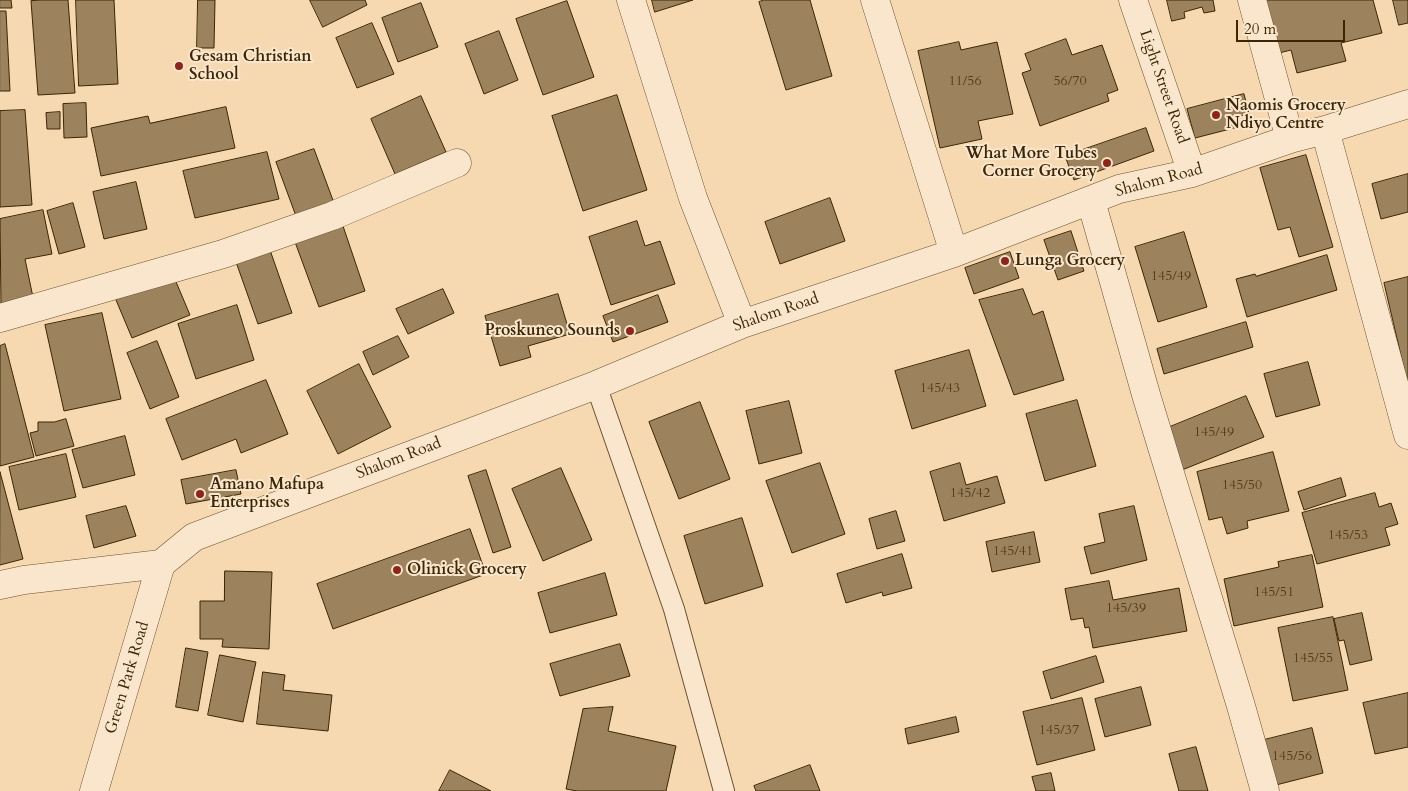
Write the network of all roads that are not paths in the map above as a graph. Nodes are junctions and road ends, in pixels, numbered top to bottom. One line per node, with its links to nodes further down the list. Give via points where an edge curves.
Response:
1 (631, 0): 13 (street, via 693,198)
2 (875, 0): 11 (street)
3 (1133, 0): 9 (street, Light Street Road)
4 (1252, 0): 7 (street)
5 (1408, 104): 6 (street, Shalom Road)
6 (1325, 130): 7 (street, Shalom Road); 15 (street)
7 (1290, 139): 9 (street, Shalom Road)
8 (457, 163): 12 (street, via 332,216 223,254)
9 (1192, 173): 10 (street, Shalom Road, via 1120,189)
10 (1091, 201): 11 (street, Shalom Road); 20 (street)
11 (954, 253): 13 (street, Shalom Road)
12 (0, 318)
13 (742, 324): 14 (street, Shalom Road)
14 (596, 385): 16 (street, Shalom Road, via 194,537); 19 (lane, via 674,609)
15 (1408, 436)
16 (162, 564): 17 (street); 18 (street, Green Park Road)
17 (0, 585)
18 (94, 791)
19 (724, 791)
20 (1265, 791)

